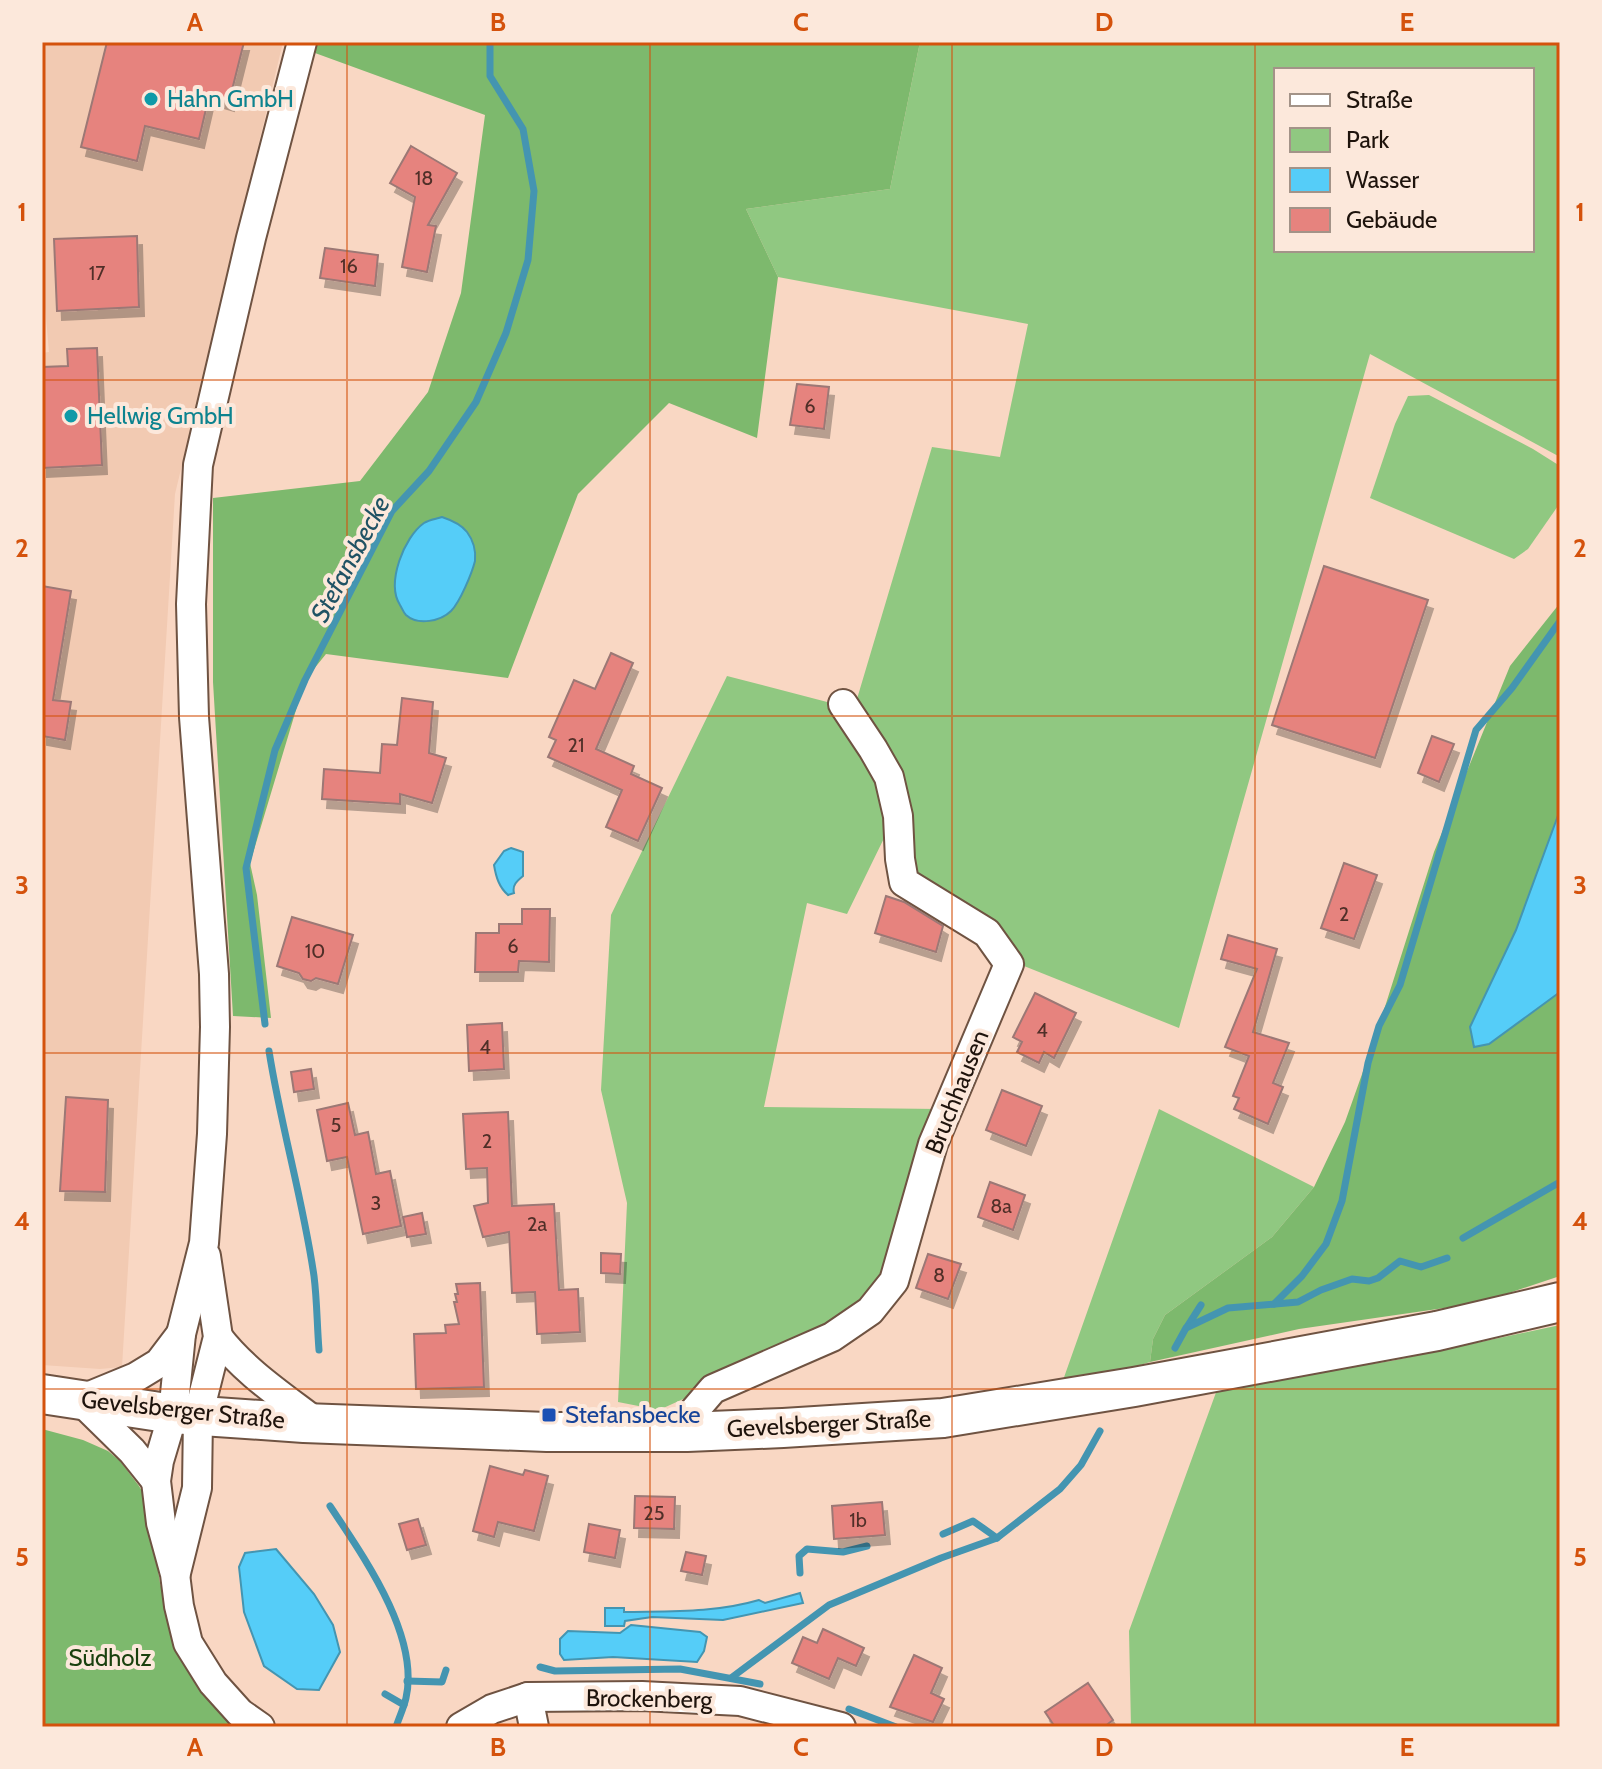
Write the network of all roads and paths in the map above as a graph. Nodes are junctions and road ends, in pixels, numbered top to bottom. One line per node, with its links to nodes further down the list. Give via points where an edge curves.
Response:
1 (302, 42): 3 (street, via 198,465 191,604 194,717 215,1027)
2 (843, 704): 11 (street, Bruchhausen, via 889,777 904,882 987,933 1009,964 933,1144 894,1281 870,1311 832,1337 713,1389 689,1417)
3 (204, 1243): 5 (street); 6 (street)
4 (1560, 1302): 11 (main road, Gevelsberger Straße, via 1207,1375 943,1418)
5 (181, 1334): 8 (street, via 159,1363); 9 (street)
6 (218, 1337): 9 (street); 10 (street, via 254,1375)
7 (42, 1394): 8 (main road, Gevelsberger Straße)
8 (80, 1400): 9 (main road, Gevelsberger Straße); 12 (street)
9 (186, 1415): 10 (main road, Gevelsberger Straße); 12 (street, via 159,1461); 13 (street, via 197,1488)
10 (317, 1423): 11 (main road, Gevelsberger Straße, via 509,1432)
11 (687, 1432)
12 (156, 1481): 13 (street)
13 (175, 1574): 15 (street, via 188,1643 213,1683)
14 (528, 1697): 16 (street, Brockenberg); 17 (street); 18 (street, Brockenberg, via 740,1701)
15 (260, 1727)
16 (461, 1727)
17 (534, 1727)
18 (841, 1727)

